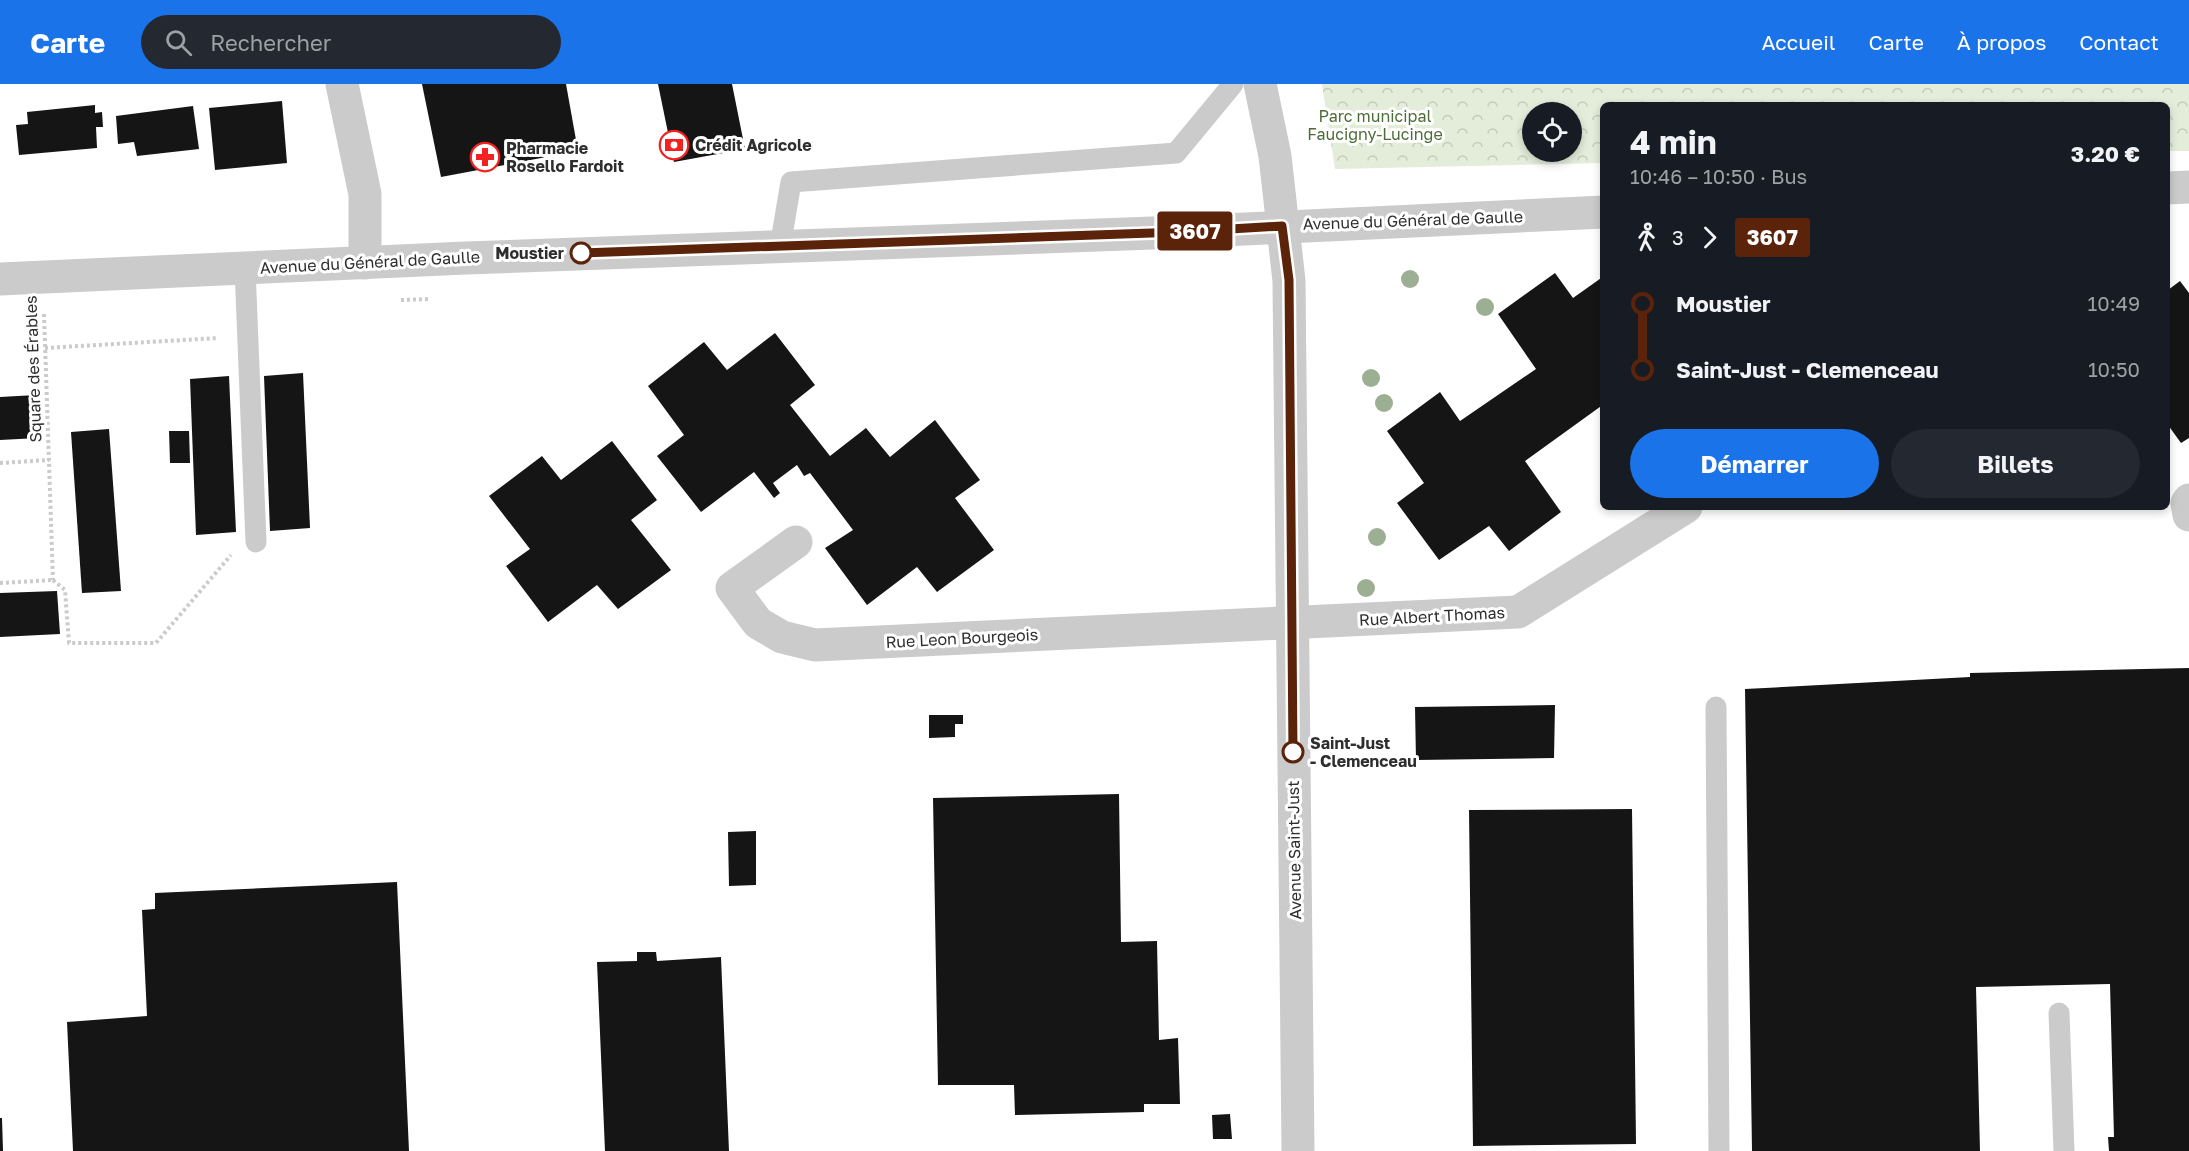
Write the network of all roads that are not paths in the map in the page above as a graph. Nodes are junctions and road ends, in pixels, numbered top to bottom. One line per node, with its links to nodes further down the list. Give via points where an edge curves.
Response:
1 (342, 84): 9 (street, via 364,194)
2 (1233, 84): 8 (lane, via 1176,153 791,182)
3 (1260, 84): 7 (street, Avenue Saint-Just, via 1275,156)
4 (2189, 187): 5 (street)
5 (2170, 188)
6 (1600, 212): 7 (street, Avenue du Général de Gaulle)
7 (1282, 226): 8 (street, Avenue du Général de Gaulle); 17 (street, Avenue Saint-Just, via 1289,280)
8 (780, 247): 9 (street, Avenue du Général de Gaulle)
9 (365, 263): 10 (street, Avenue du Général de Gaulle)
10 (245, 268): 11 (street, Avenue du Général de Gaulle); 15 (lane)
11 (0, 279)
12 (2189, 500): 14 (street)
13 (1681, 510): 17 (street, Rue Albert Thomas, via 1518,612)
14 (2189, 515)
15 (256, 542)
16 (796, 542): 17 (street, Rue Leon Bourgeois, via 732,588 758,622 782,636 814,645)
17 (1292, 623): 20 (street, Avenue Saint-Just)
18 (1716, 707): 21 (lane)
19 (2059, 1013): 22 (lane)
20 (1298, 1151)
21 (1719, 1151)
22 (2064, 1151)

